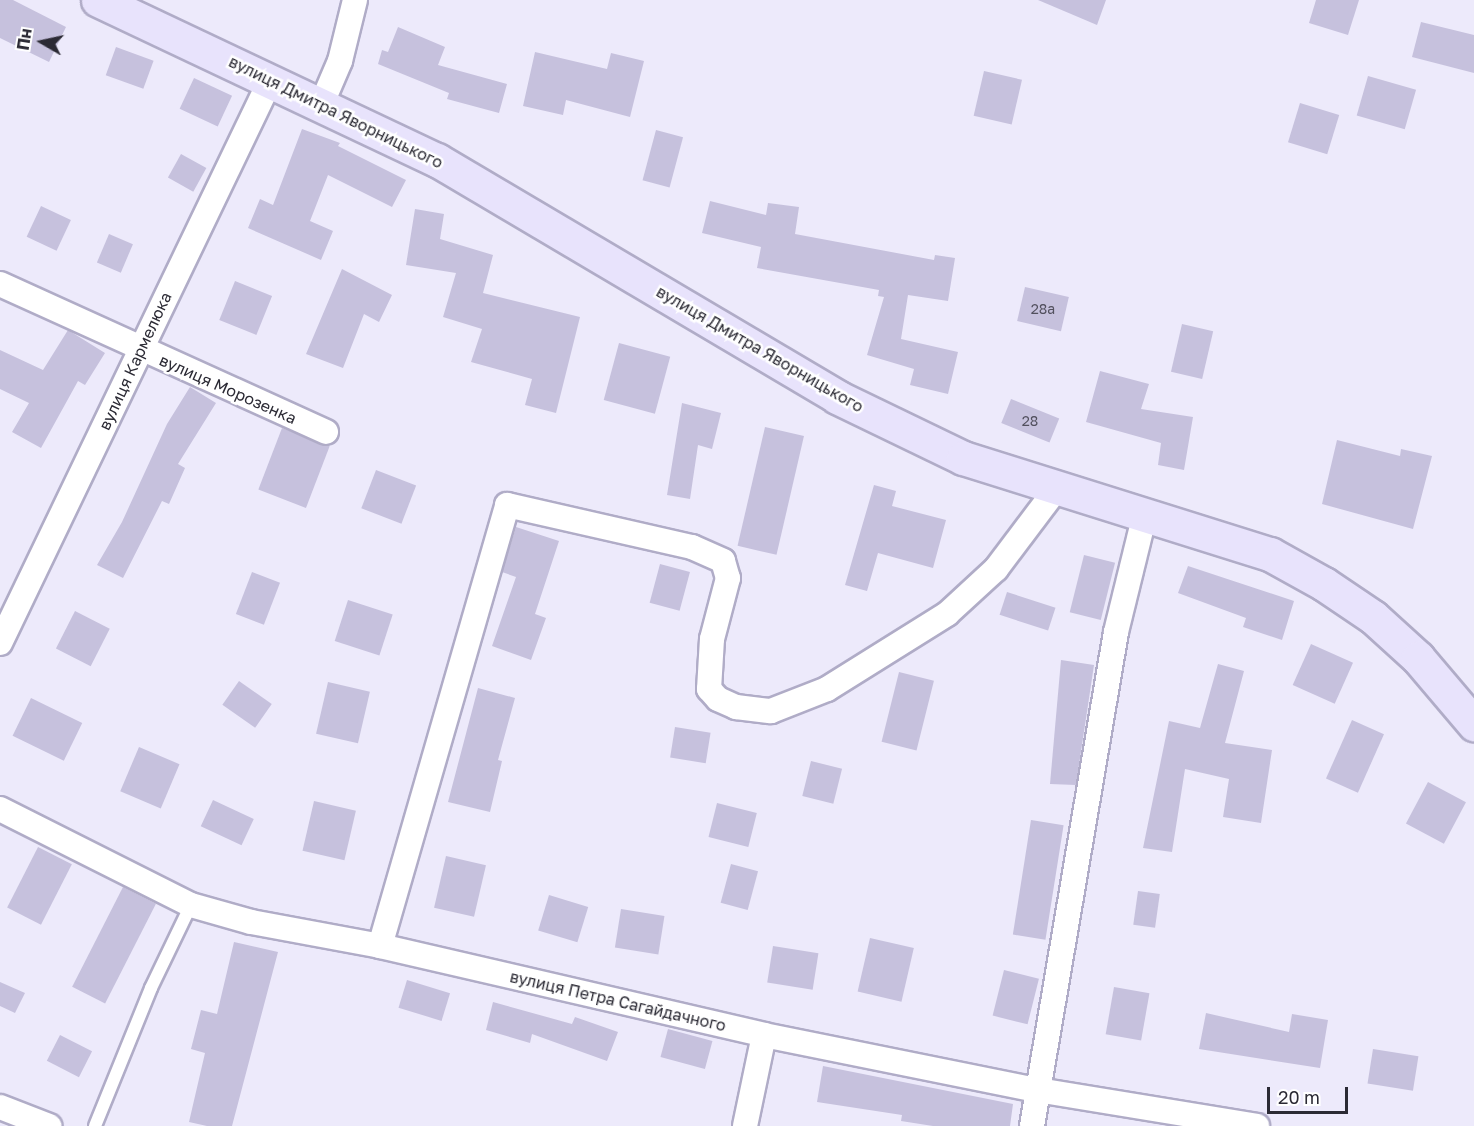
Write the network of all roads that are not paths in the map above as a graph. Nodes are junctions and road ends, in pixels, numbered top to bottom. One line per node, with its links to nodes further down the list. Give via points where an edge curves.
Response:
1 (99, 0): 3 (street, вулиця Дмитра Яворницького)
2 (356, 0): 4 (street, via 340,61)
3 (271, 79): 4 (street, вулиця Дмитра Яворницького); 6 (street, вулиця Кармелюка)
4 (322, 103): 8 (street, вулиця Дмитра Яворницького, via 437,160 837,397 963,458)
5 (0, 284): 6 (street, вулиця Морозенка)
6 (140, 350): 7 (street, вулиця Морозенка); 10 (street, вулиця Кармелюка)
7 (326, 432)
8 (1057, 488): 9 (street, вулиця Дмитра Яворницького); 14 (street, via 996,568 947,614 827,689 771,711 736,707 718,699 709,688 712,639 728,578 723,561 692,547 507,505)
9 (1145, 513): 11 (street, вулиця Дмитра Яворницького, via 1270,554 1324,584 1373,617 1418,658); 16 (street, via 1116,632)
10 (0, 643)
11 (1474, 724)
12 (0, 809): 13 (street, вулиця Петра Сагайдачного)
13 (191, 905): 14 (street, вулиця Петра Сагайдачного, via 251,922); 19 (lane, via 150,988)
14 (380, 946): 15 (street, вулиця Петра Сагайдачного)
15 (764, 1035): 16 (street, вулиця Петра Сагайдачного); 20 (street)
16 (1038, 1090): 21 (street); 22 (street, вулиця Петра Сагайдачного)
17 (0, 1107): 18 (street)
18 (49, 1126)
19 (95, 1126)
20 (746, 1126)
21 (1032, 1126)
22 (1257, 1126)

